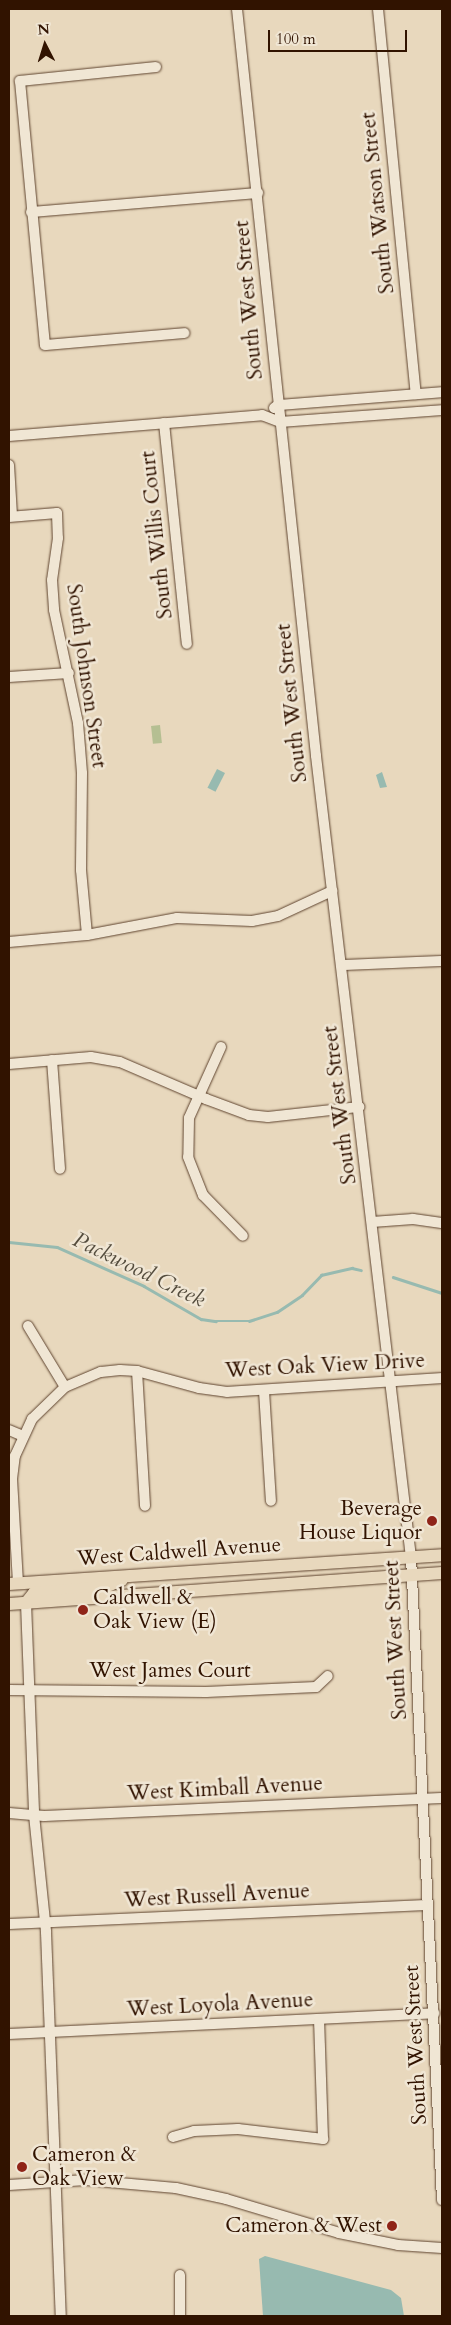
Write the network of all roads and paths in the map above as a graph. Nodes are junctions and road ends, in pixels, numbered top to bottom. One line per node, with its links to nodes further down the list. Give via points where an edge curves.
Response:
1 (237, 9): 4 (street, South West Street)
2 (378, 9): 8 (street, South Watson Street)
3 (156, 68): 5 (street, via 20,81)
4 (258, 193): 5 (street); 9 (street, South West Street)
5 (31, 212): 6 (street, via 45,345)
6 (184, 333)
7 (442, 392): 8 (street)
8 (416, 394): 9 (street)
9 (278, 405): 11 (street); 12 (street, South West Street)
10 (442, 410): 12 (street)
11 (265, 415): 12 (street); 13 (street)
12 (280, 422): 20 (street, South West Street)
13 (164, 423): 14 (street); 17 (street, South Willis Court)
14 (9, 436)
15 (9, 465): 16 (street)
16 (11, 516): 18 (street, South Johnson Street, via 57,513 58,538 52,580 54,610)
17 (187, 644)
18 (69, 672): 19 (street); 21 (street, South Johnson Street, via 82,773 81,870)
19 (9, 677)
20 (332, 892): 21 (street, via 278,916 252,921 177,918); 24 (street, South West Street)
21 (87, 935): 22 (street)
22 (9, 942)
23 (442, 961): 24 (street)
24 (343, 965): 29 (street, South West Street)
25 (221, 1047): 28 (street)
26 (52, 1060): 27 (street); 28 (street, via 91,1057 120,1062); 30 (street)
27 (9, 1064)
28 (198, 1096): 29 (street, via 249,1115 268,1117); 33 (street, via 189,1118 186,1138 190,1164 203,1195)
29 (359, 1107): 31 (street, South West Street)
30 (60, 1168)
31 (372, 1222): 32 (street, via 413,1219); 37 (street, South West Street)
32 (442, 1223)
33 (243, 1236)
34 (28, 1326): 38 (street)
35 (137, 1371): 38 (street, West Oak View Drive, via 101,1372); 39 (street, West Oak View Drive, via 199,1388 227,1392); 44 (street)
36 (442, 1378): 37 (street, West Oak View Drive)
37 (390, 1382): 39 (street, West Oak View Drive); 46 (street, South West Street)
38 (65, 1386): 41 (street, West Oak View Drive, via 43,1406)
39 (264, 1391): 43 (street)
40 (9, 1430): 41 (street)
41 (23, 1436): 42 (street, West Oak View Drive)
42 (10, 1479): 50 (street, West Oak View Drive)
43 (271, 1502)
44 (145, 1506)
45 (442, 1555): 46 (main road, West Caldwell Avenue)
46 (411, 1557): 48 (main road, West Caldwell Avenue); 49 (street, South West Street)
47 (442, 1574): 49 (main road, West Caldwell Avenue)
48 (132, 1576): 50 (main road, West Caldwell Avenue); 51 (main road, via 105,1587 34,1593)
49 (412, 1576): 51 (main road, West Caldwell Avenue); 56 (street, South West Street)
50 (13, 1584)
51 (26, 1602): 52 (main road, West Caldwell Avenue); 55 (street)
52 (9, 1604)
53 (328, 1676): 55 (street, West James Court, via 316,1687 306,1688 206,1692)
54 (9, 1690): 55 (street, West James Court)
55 (29, 1690): 59 (street)
56 (423, 1798): 57 (street, West Kimball Avenue); 59 (street, West Kimball Avenue); 60 (street, South West Street)
57 (442, 1798)
58 (9, 1813): 59 (street, West Kimball Avenue)
59 (34, 1815): 61 (street)
60 (427, 1905): 61 (street, West Russell Avenue); 63 (street, South West Street)
61 (46, 1922): 62 (street, West Russell Avenue); 65 (street)
62 (9, 1924)
63 (434, 2013): 64 (street, West Loyola Avenue); 68 (street, South West Street)
64 (319, 2019): 65 (street, West Loyola Avenue); 67 (street, via 323,2139 238,2129 194,2131)
65 (50, 2032): 66 (street, West Loyola Avenue); 69 (street)
66 (9, 2034)
67 (173, 2137)
68 (441, 2160): 71 (street, South West Street)
69 (56, 2180): 70 (street); 72 (street, via 112,2180 176,2188 226,2199 339,2234); 74 (street)
70 (9, 2185)
71 (442, 2200)
72 (442, 2248)
73 (180, 2275): 75 (street)
74 (61, 2316)
75 (180, 2316)

